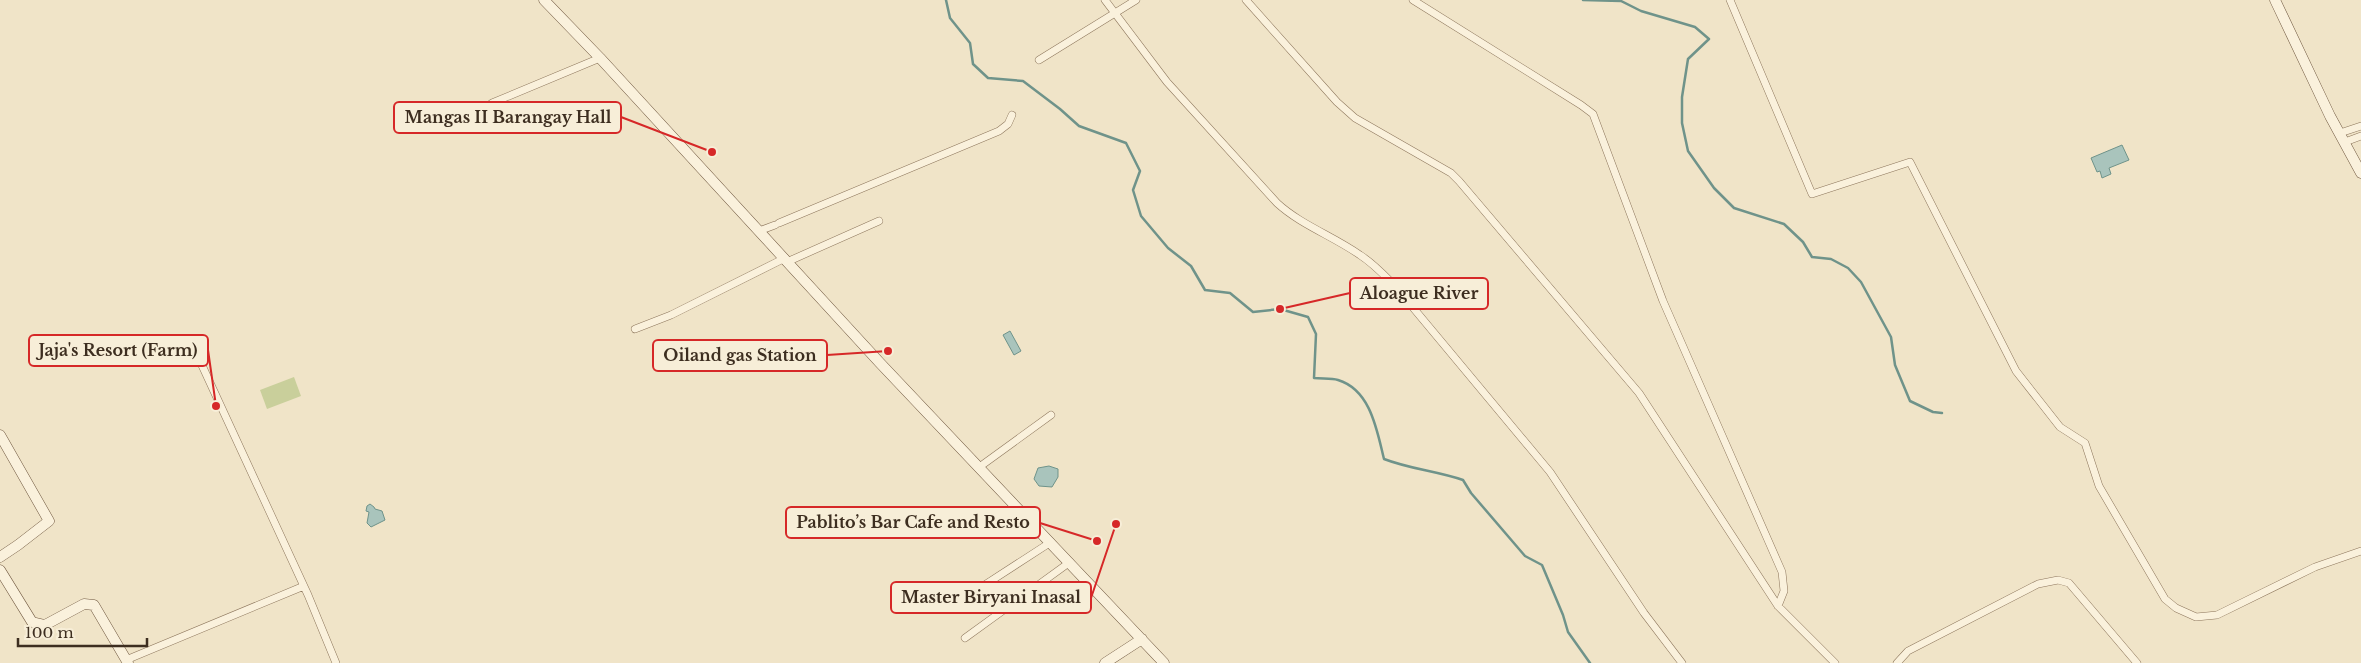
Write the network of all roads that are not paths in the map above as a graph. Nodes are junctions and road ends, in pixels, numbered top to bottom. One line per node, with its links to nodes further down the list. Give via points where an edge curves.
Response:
1 (544, 0): 9 (main road)
2 (1105, 0): 8 (street)
3 (1136, 0): 8 (street)
4 (1246, 0): 32 (street, via 1355,118 1451,173 1459,181 1638,393)
5 (1413, 0): 32 (street, via 1593,114 1663,301 1782,572 1784,591)
6 (1730, 0): 26 (street, via 1812,194 1910,162 2016,371 2060,427 2084,444 2100,486 2166,599 2176,608 2196,617 2217,614 2315,567)
7 (2275, 0): 15 (main road)
8 (1115, 14): 10 (street); 39 (street, via 1167,82 1277,203 1288,213 1359,254 1395,286 1550,472 1644,613)
9 (600, 58): 11 (street); 18 (main road)
10 (1040, 60)
11 (492, 103)
12 (1012, 115): 18 (street, via 1008,124 999,131)
13 (2361, 126): 15 (street)
14 (2361, 136): 15 (street)
15 (2343, 137): 16 (main road)
16 (2361, 173)
17 (879, 222): 19 (street)
18 (759, 231): 19 (main road)
19 (787, 260): 20 (street); 24 (main road)
20 (635, 329)
21 (200, 361): 30 (street)
22 (1051, 415): 24 (street)
23 (0, 435): 27 (main road, via 49,520)
24 (978, 468): 25 (main road)
25 (1051, 542): 28 (main road); 31 (street)
26 (2361, 551)
27 (0, 557)
28 (1070, 562): 33 (street); 34 (main road)
29 (0, 570): 35 (main road, via 32,622 38,625 45,625 84,604 94,605)
30 (304, 586): 35 (street); 36 (street)
31 (963, 599)
32 (1778, 606): 40 (street)
33 (965, 638)
34 (1142, 639): 37 (main road); 38 (main road)
35 (127, 661)
36 (336, 663)
37 (1105, 663)
38 (1164, 663)
39 (1682, 663)
40 (1835, 663)
41 (1897, 663): 42 (street, via 1908,651 1930,639 2038,584 2058,580 2069,583)
42 (2137, 663)

